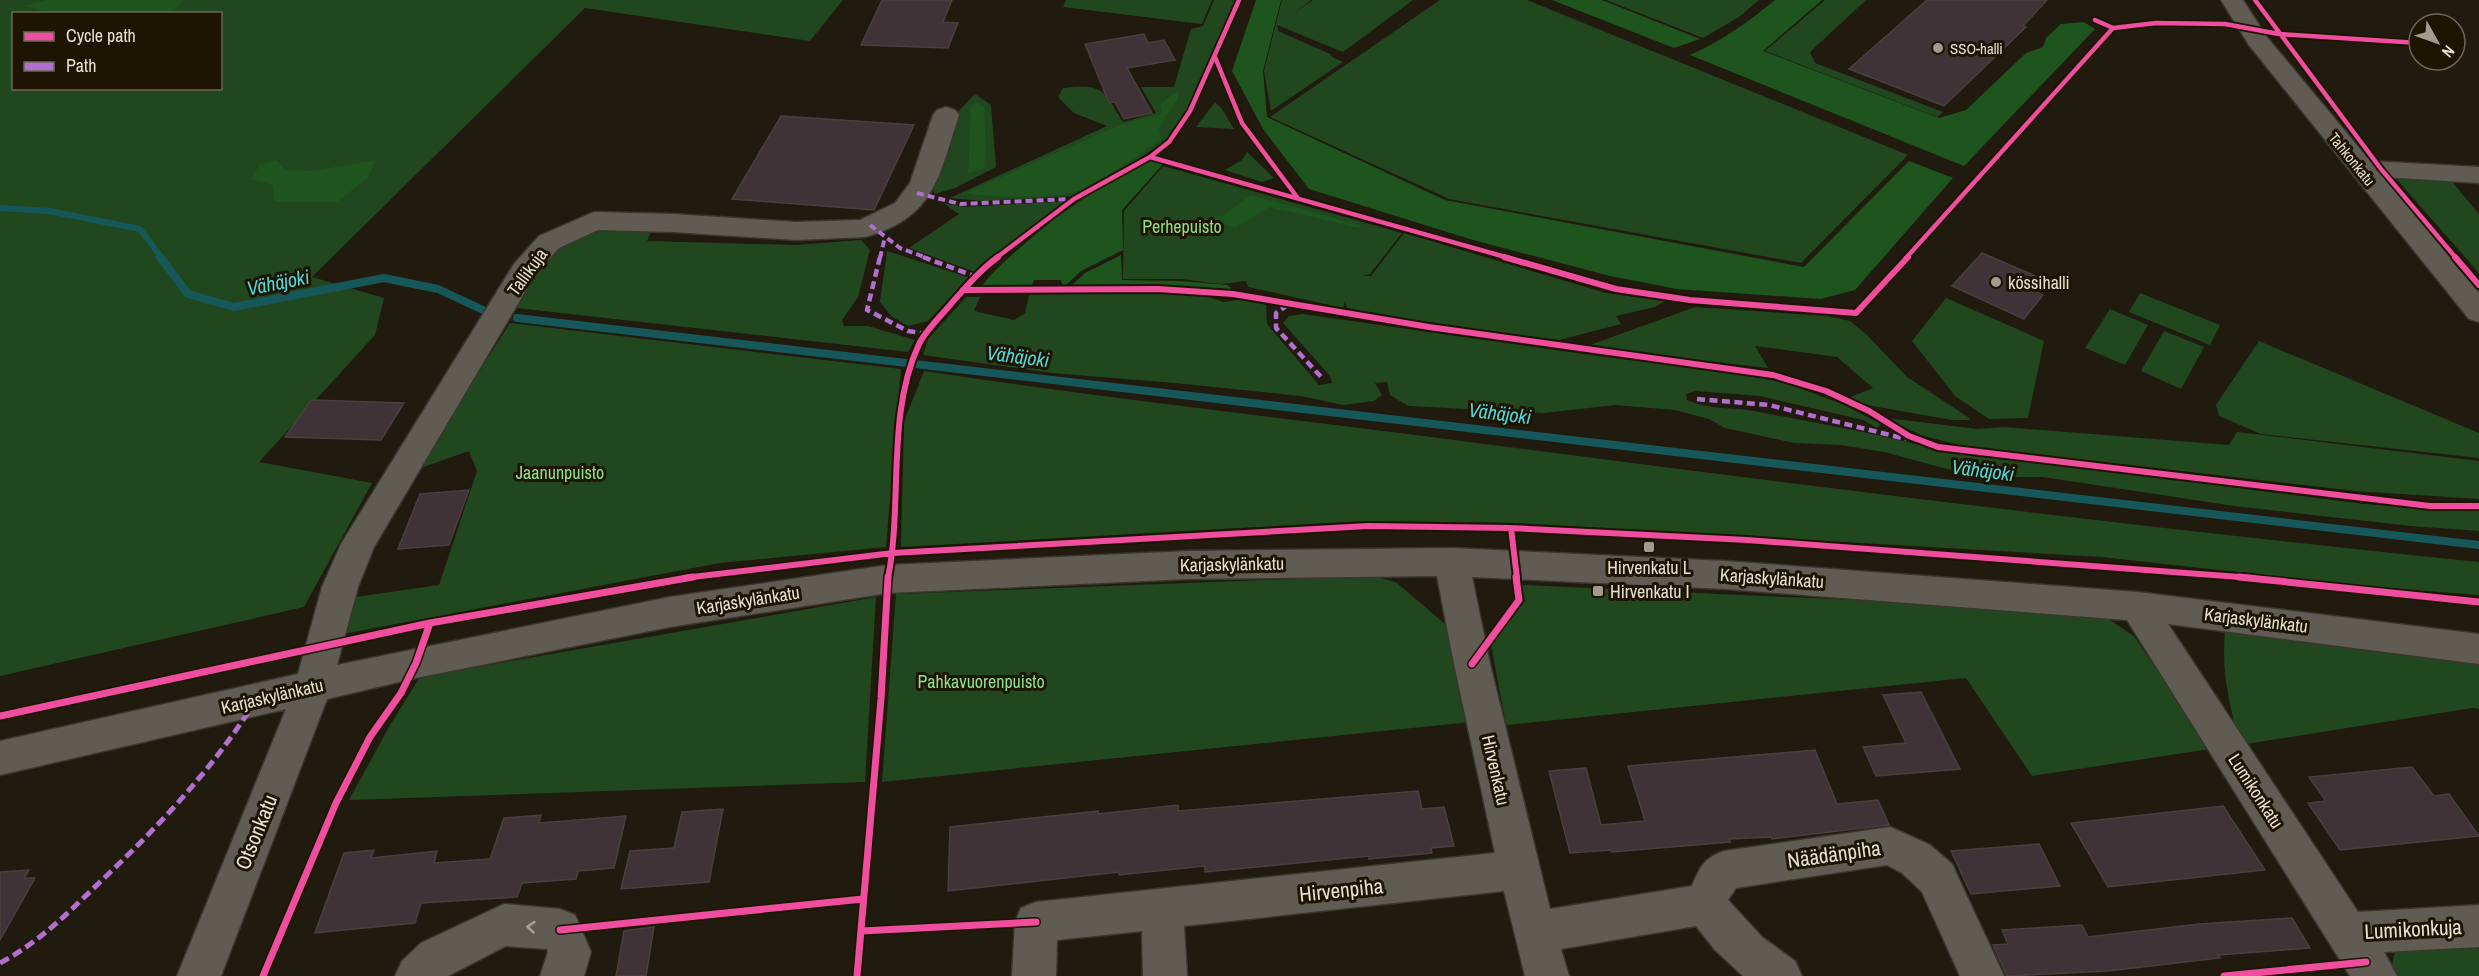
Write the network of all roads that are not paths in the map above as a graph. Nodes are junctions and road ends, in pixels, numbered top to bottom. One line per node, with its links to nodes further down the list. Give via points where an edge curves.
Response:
1 (2232, 0): 3 (street, Tahkonkatu, via 2257,40)
2 (946, 115): 9 (street, Tallikuja, via 923,184 905,208 865,228 796,231 594,221 549,242 524,270 358,544 340,587)
3 (2360, 168): 4 (street); 5 (street, Tahkonkatu)
4 (2479, 175)
5 (2479, 312)
6 (1452, 562): 7 (street, Karjaskylänkatu, via 1714,574); 9 (street, Karjaskylänkatu, via 1188,565 888,579 670,612); 11 (street, Hirvenkatu)
7 (2136, 606): 8 (street, Karjaskylänkatu); 16 (street, Lumikonkatu)
8 (2479, 649)
9 (313, 687): 10 (street, Karjaskylänkatu); 17 (street, Otsonkatu)
10 (0, 758)
11 (1520, 870): 13 (street, Hirvenpiha); 15 (street, Hirvenkatu)
12 (1705, 904): 15 (street); 23 (street, via 1730,938); 24 (street, Näädänpiha, via 1724,870 1890,846 1916,859 1937,878)
13 (1162, 909): 20 (street, Hirvenpiha, via 1036,922); 21 (street)
14 (2479, 926): 16 (street, Lumikonkuja)
15 (1537, 932): 22 (street, Hirvenkatu)
16 (2348, 933): 25 (street, Lumikonkatu)
17 (199, 976)
18 (417, 976): 19 (street, one-way to 18, via 570,952 560,930 504,925 436,958)
19 (562, 976)
20 (1034, 976)
21 (1165, 976)
22 (1547, 976)
23 (1780, 976)
24 (1982, 976)
25 (2375, 976)

